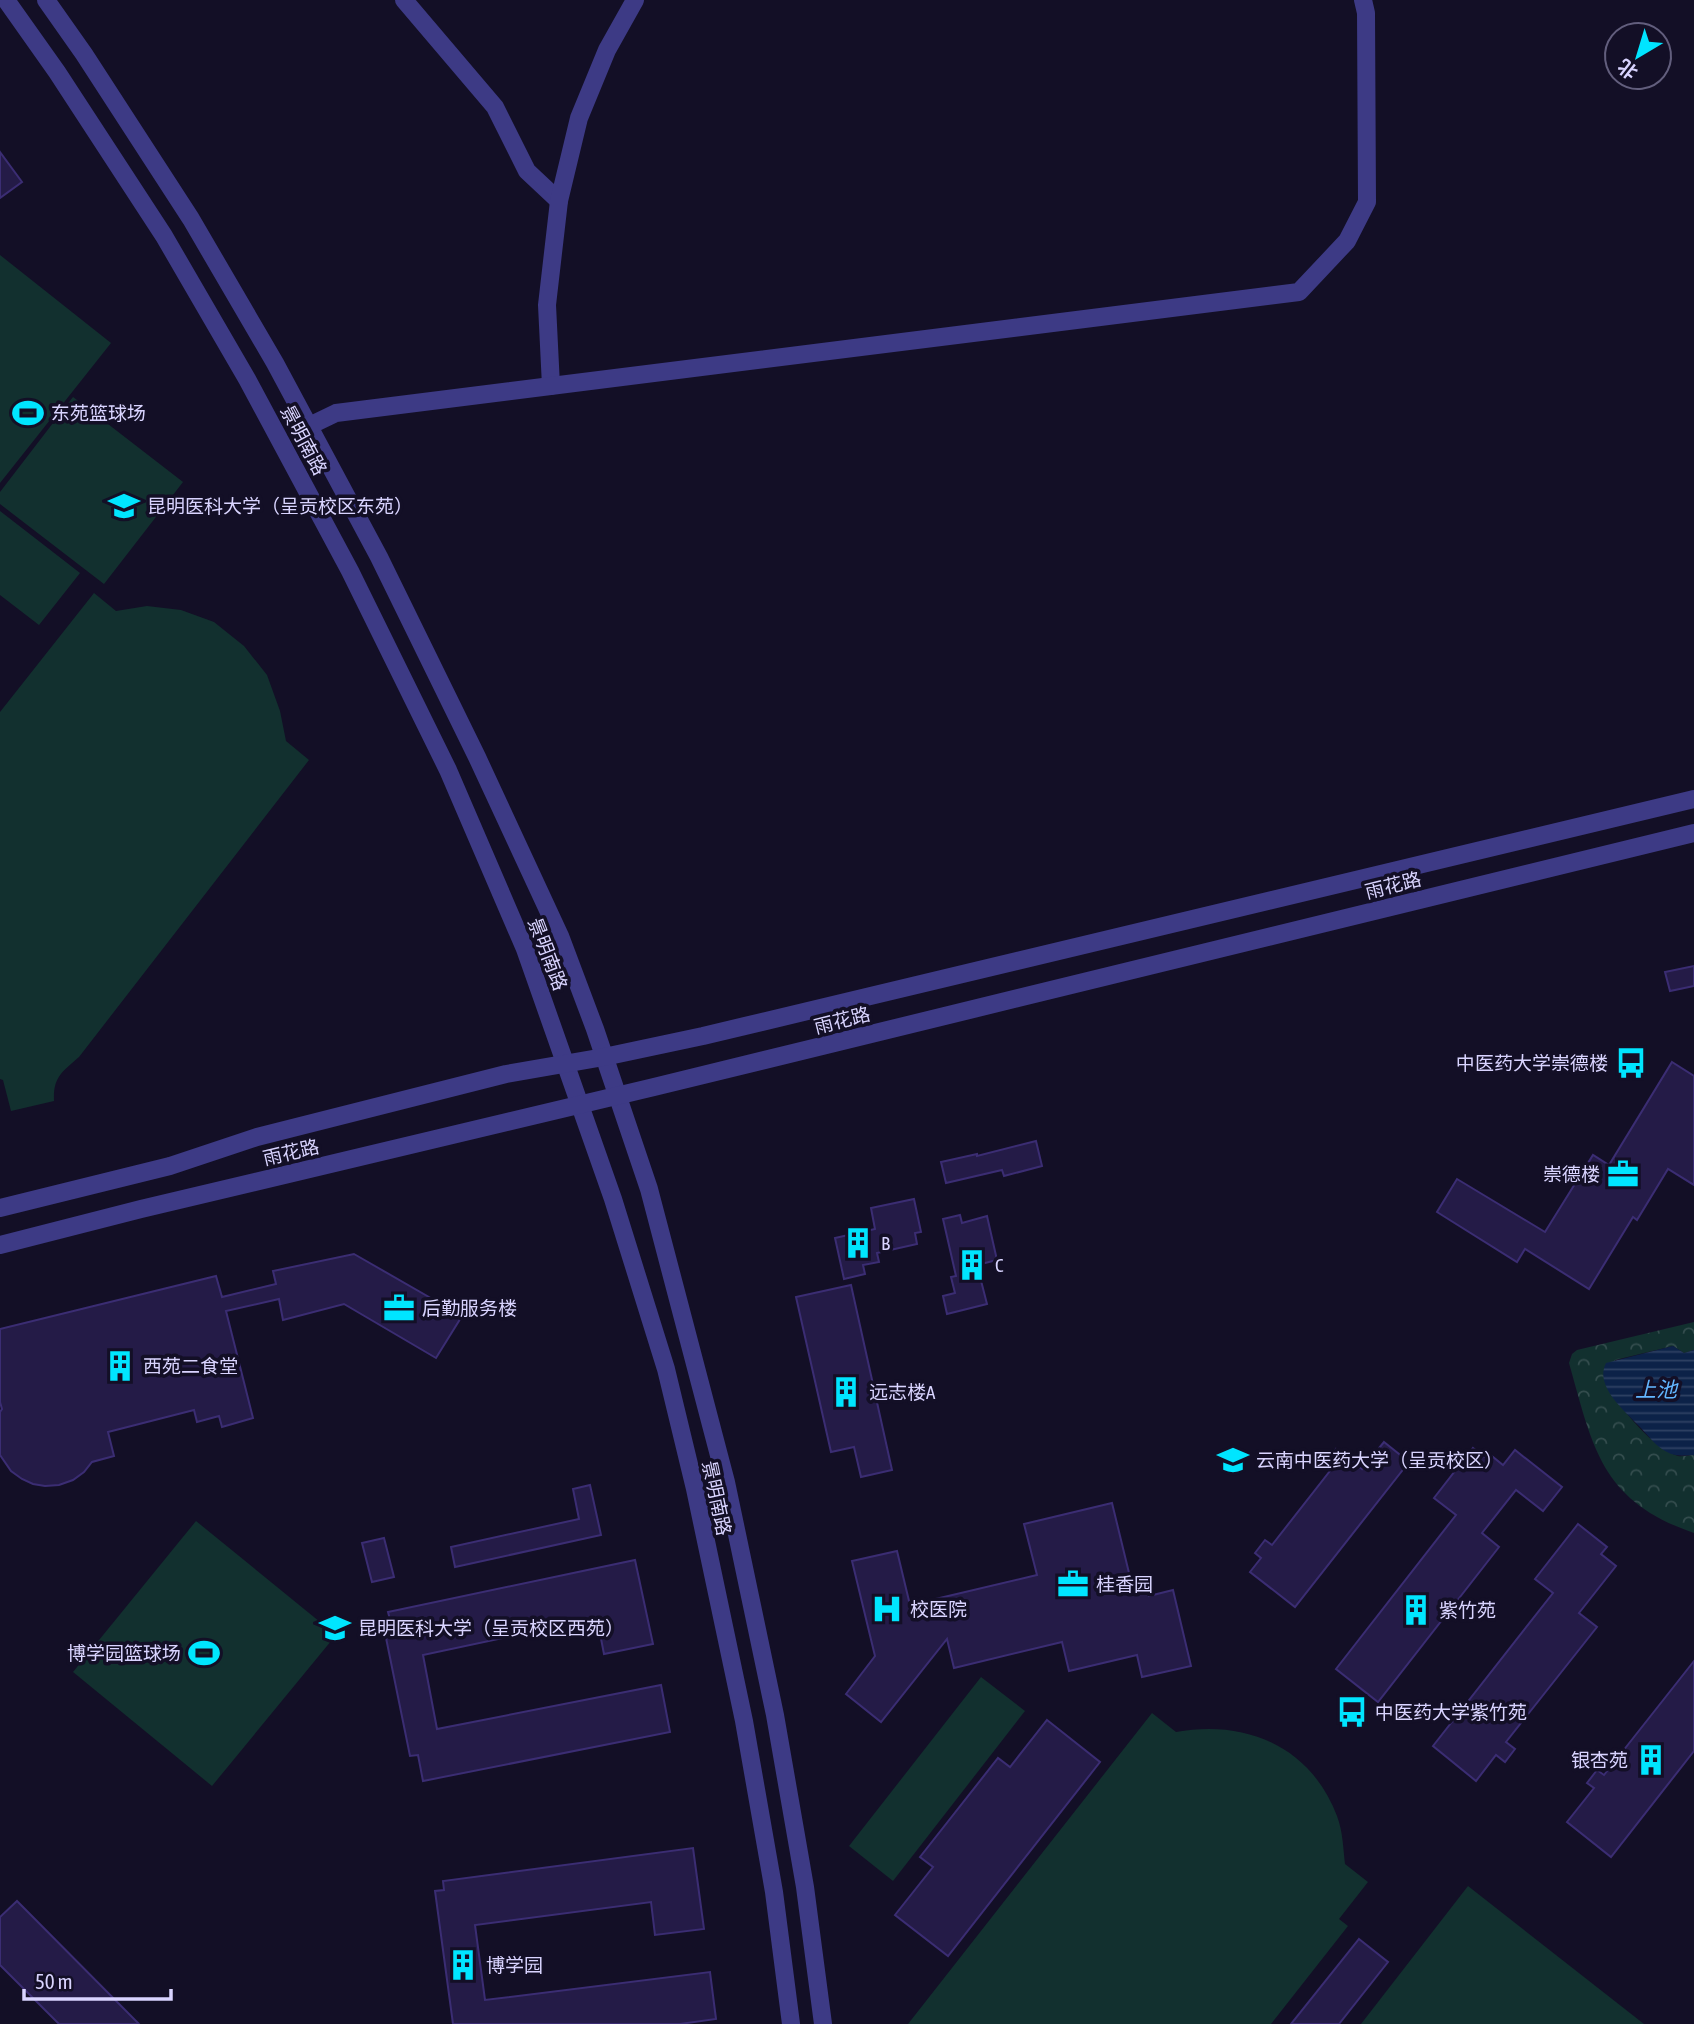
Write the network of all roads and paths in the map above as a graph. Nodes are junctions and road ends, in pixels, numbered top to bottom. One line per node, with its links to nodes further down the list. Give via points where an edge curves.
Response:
1 (6, 0): 12 (street, 景明南路, via 164,236 344,559 448,770 525,949)
2 (46, 0): 8 (street, 景明南路, via 191,219)
3 (404, 0): 6 (street, via 495,107 527,171)
4 (635, 0): 6 (street, via 607,50 579,118)
5 (1363, 0): 7 (street, via 1367,202 1346,241 1300,292)
6 (559, 201): 7 (street, via 547,305)
7 (551, 386): 8 (street, via 336,413)
8 (309, 426): 11 (street, 景明南路, via 379,557 561,936)
9 (1694, 799): 11 (street, 雨花路)
10 (1694, 833): 13 (street, 雨花路)
11 (604, 1058): 12 (street, 雨花路); 13 (street, 景明南路)
12 (566, 1064): 14 (street, 景明南路); 15 (street, 雨花路, via 506,1074 270,1133 170,1166)
13 (617, 1096): 14 (street, 雨花路); 18 (street, 景明南路, via 649,1189 726,1482 777,1728)
14 (580, 1105): 16 (street, 雨花路); 17 (street, 景明南路, via 666,1369 695,1489 744,1721)
15 (0, 1208)
16 (0, 1245)
17 (791, 2024)
18 (824, 2024)

